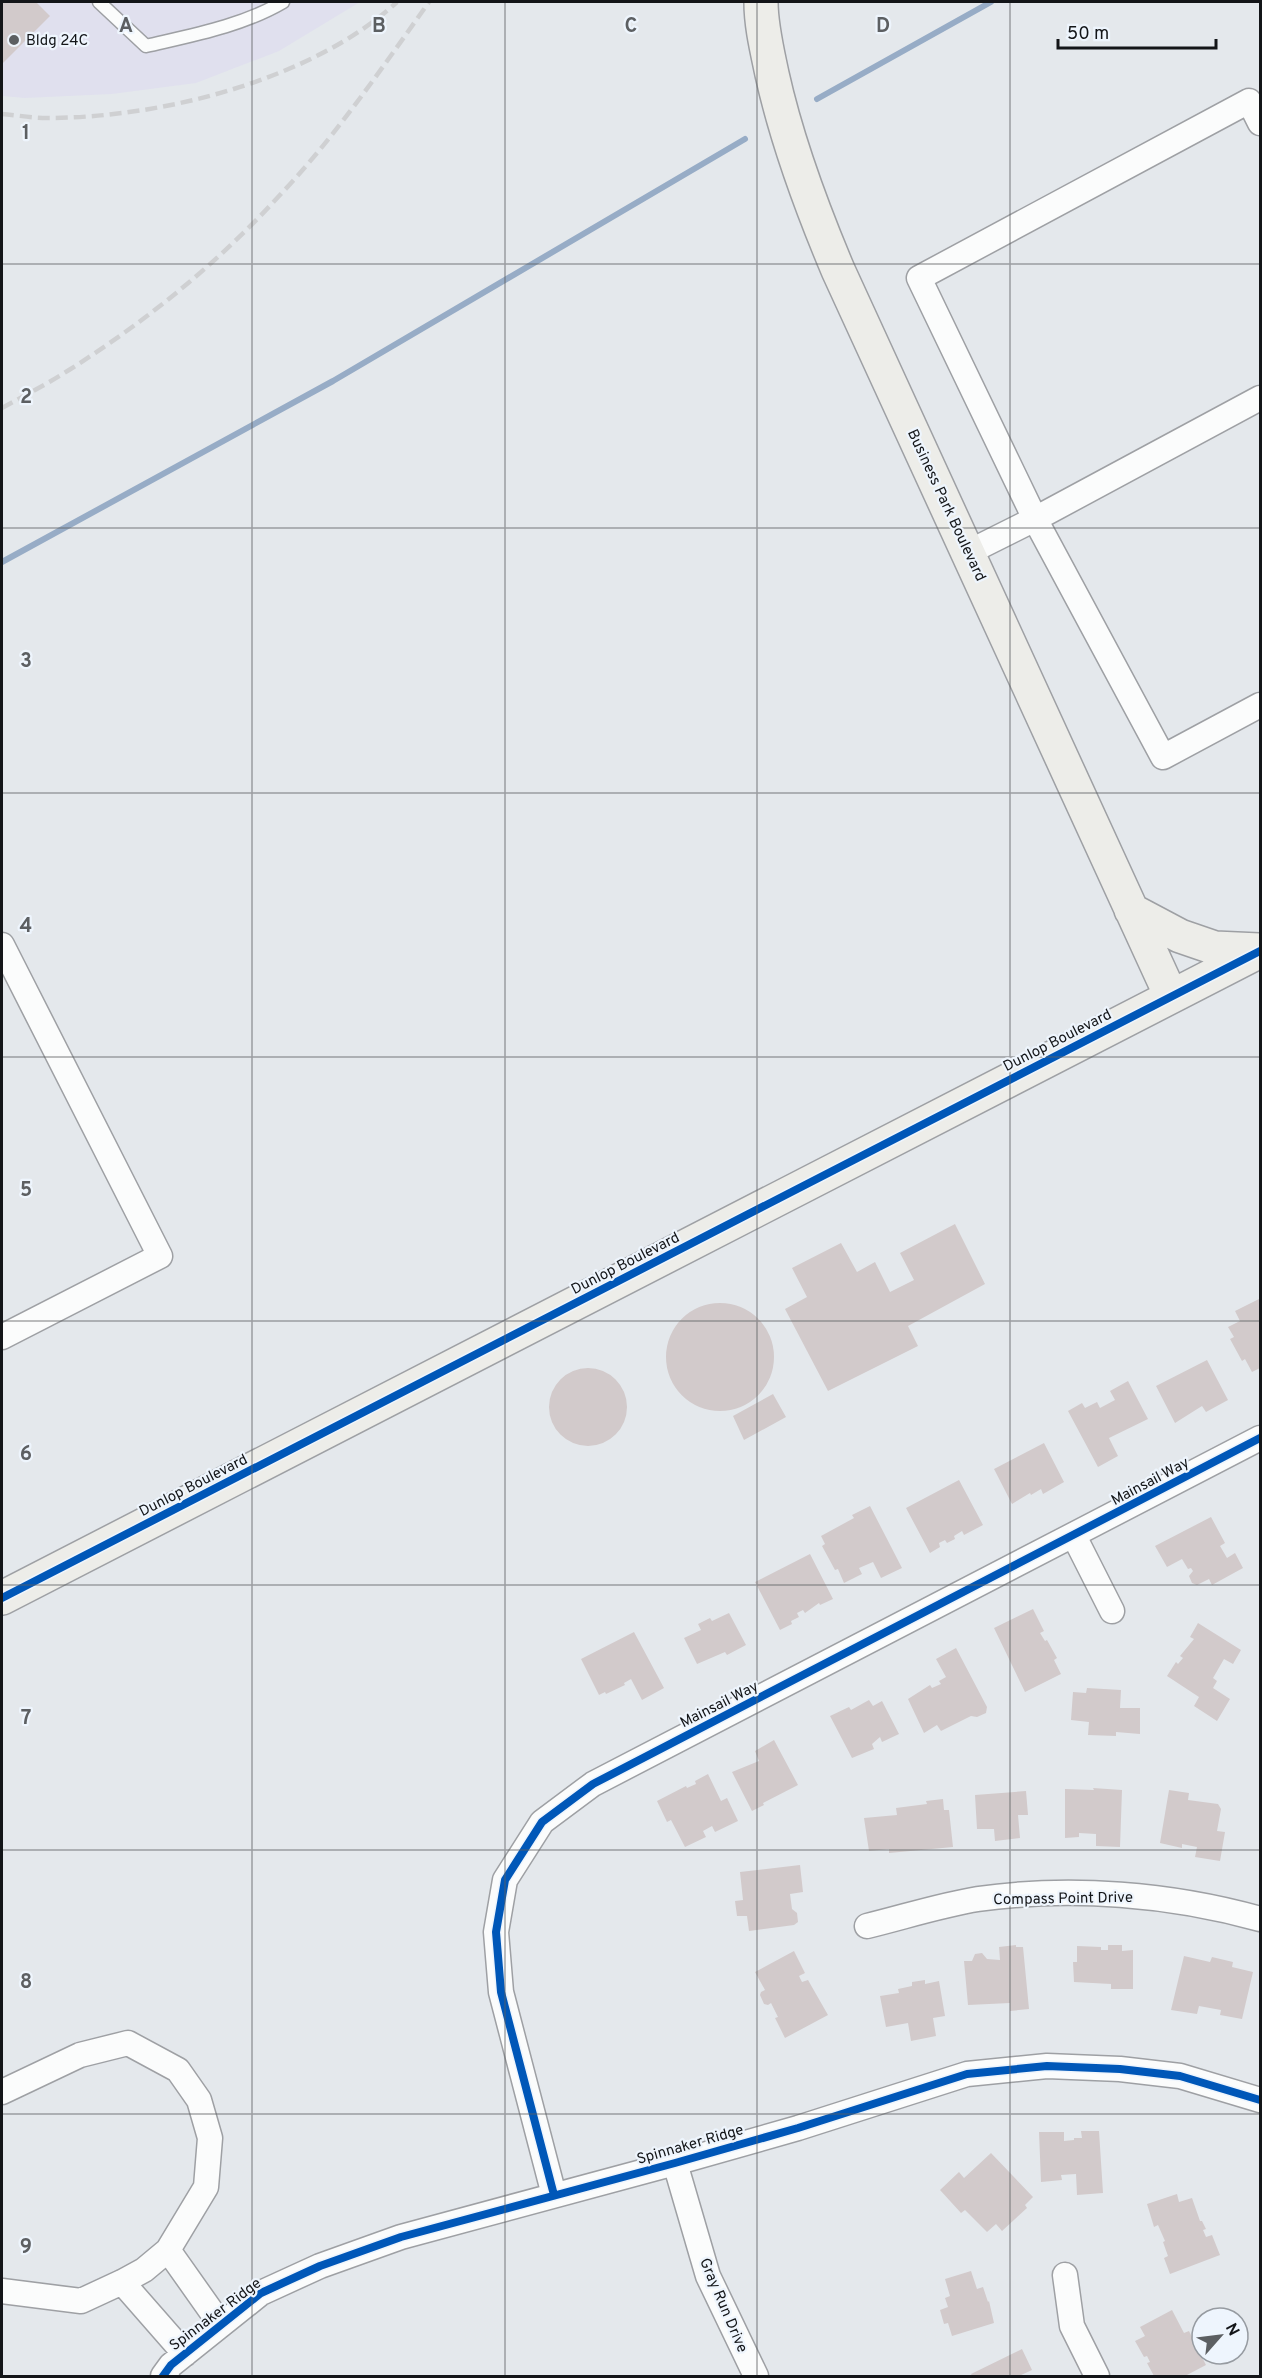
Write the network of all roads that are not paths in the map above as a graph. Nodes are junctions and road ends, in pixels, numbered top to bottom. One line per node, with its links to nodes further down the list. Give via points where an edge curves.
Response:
1 (99, 2): 2 (lane, via 146,45 218,28)
2 (283, 2)
3 (761, 2): 7 (street, Business Park Boulevard, via 761,23 782,118 809,200)
4 (1260, 123): 6 (street, via 1249,101 919,278)
5 (1260, 398): 6 (street)
6 (1035, 519): 7 (street); 8 (street, via 1163,757)
7 (969, 552): 9 (street, Business Park Boulevard)
8 (1260, 705)
9 (1131, 910): 11 (street, via 1180,936 1215,948); 12 (street, Business Park Boulevard)
10 (2, 945): 13 (street, via 160,1256)
11 (1260, 951): 12 (street, Dunlop Boulevard)
12 (1171, 996): 16 (street, Dunlop Boulevard)
13 (2, 1337)
14 (1260, 1438): 15 (street, Mainsail Way)
15 (1074, 1536): 17 (street); 23 (street, Mainsail Way, via 593,1784 542,1822 505,1880 496,1932 501,1992)
16 (2, 1598)
17 (1112, 1611)
18 (1260, 1919): 19 (street, Compass Point Drive, via 1173,1900 1105,1894 978,1899)
19 (867, 1926)
20 (2, 2092): 24 (street, via 80,2055 128,2043 178,2070 199,2100 210,2138 206,2187)
21 (1260, 2100): 22 (street, Spinnaker Ridge, via 1180,2076 1120,2069 1047,2066 967,2074)
22 (675, 2163): 23 (street, Spinnaker Ridge); 31 (street, Gray Run Drive, via 708,2276)
23 (554, 2195): 28 (street, Spinnaker Ridge, via 401,2237 320,2266 261,2293)
24 (168, 2250): 26 (street); 28 (street)
25 (1065, 2275): 32 (street, via 1072,2326)
26 (122, 2282): 27 (street, via 81,2301); 29 (street)
27 (2, 2291)
28 (221, 2325): 29 (street, Spinnaker Ridge)
29 (185, 2354): 30 (street, Spinnaker Ridge)
30 (163, 2376)
31 (756, 2376)
32 (1096, 2376)

